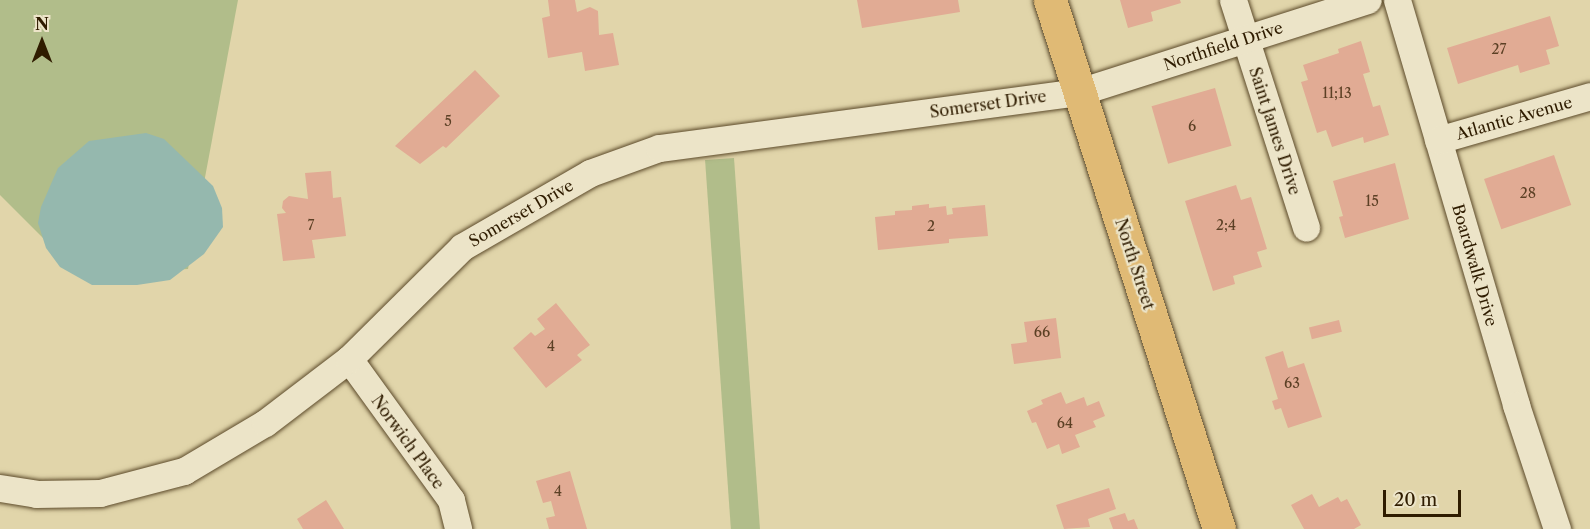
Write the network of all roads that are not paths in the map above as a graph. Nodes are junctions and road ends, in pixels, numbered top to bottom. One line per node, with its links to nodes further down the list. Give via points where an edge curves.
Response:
1 (1050, 0): 6 (main road, North Street)
2 (1233, 0): 5 (street, Saint James Drive)
3 (1368, 0): 5 (street, Northfield Drive)
4 (1398, 0): 8 (street, Boardwalk Drive)
5 (1246, 39): 6 (street, Northfield Drive); 9 (street, Saint James Drive)
6 (1079, 92): 10 (street, Somerset Drive, via 658,148 590,173 462,247); 13 (main road, North Street)
7 (1590, 96): 8 (street, Atlantic Avenue)
8 (1438, 140): 14 (street, Boardwalk Drive)
9 (1306, 228)
10 (349, 359): 11 (street, Somerset Drive, via 265,423 184,471 100,493 36,494); 12 (street, Norwich Place, via 451,500)
11 (0, 488)
12 (458, 529)
13 (1219, 529)
14 (1557, 529)

